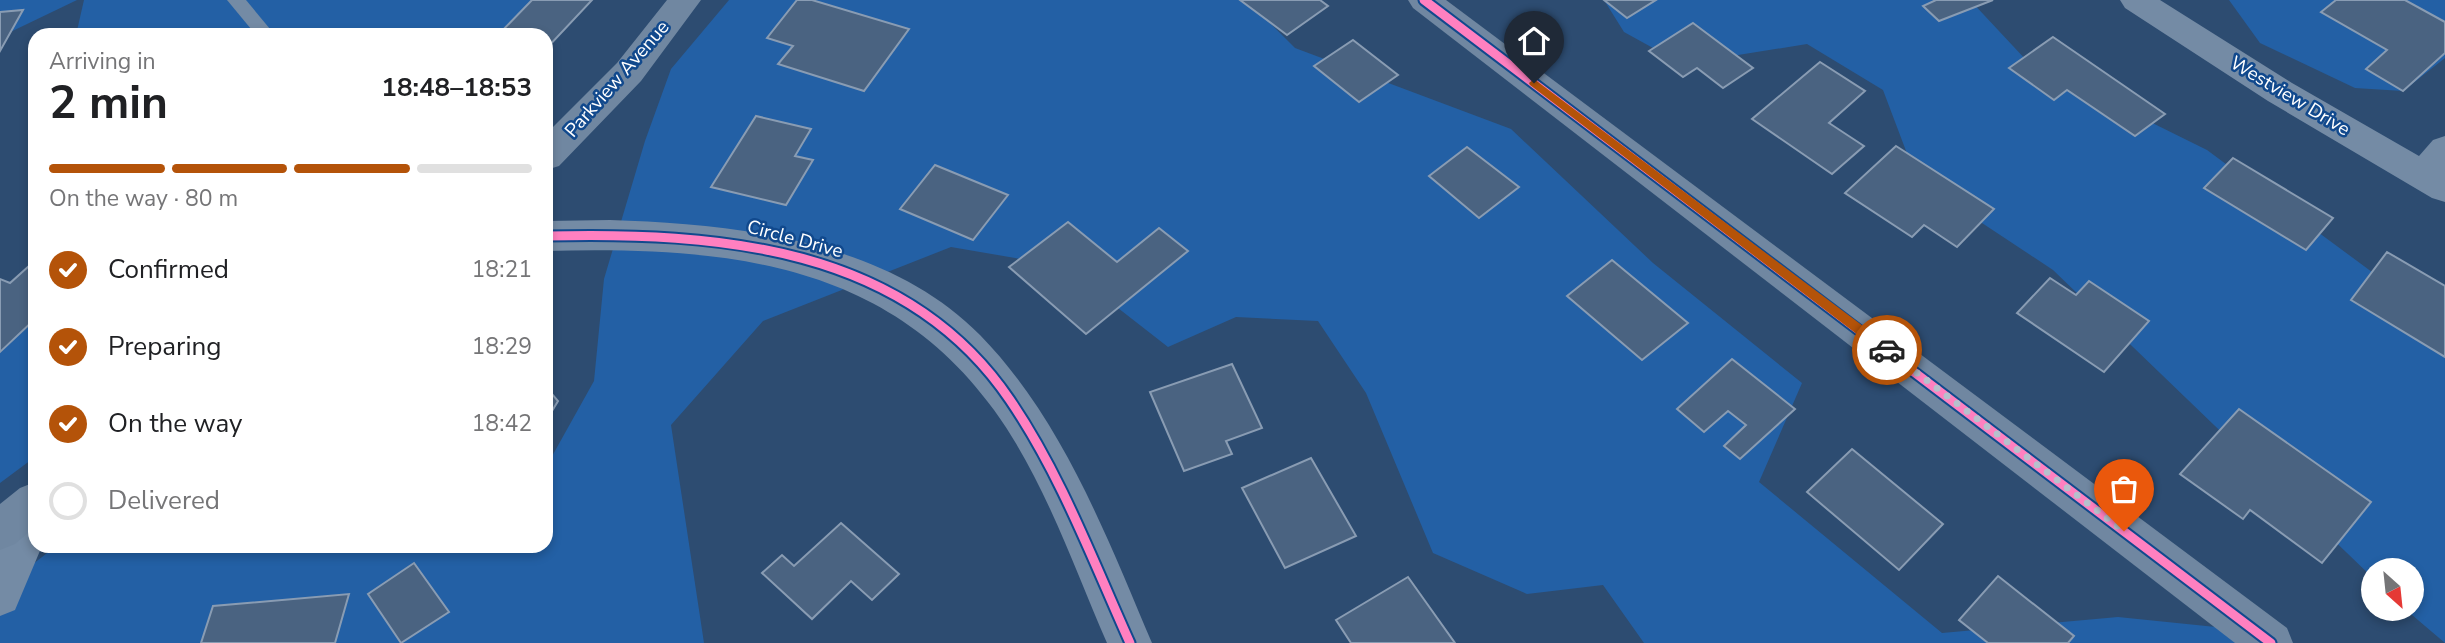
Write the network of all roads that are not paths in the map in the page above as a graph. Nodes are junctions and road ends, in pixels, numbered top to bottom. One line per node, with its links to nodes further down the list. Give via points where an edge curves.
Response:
1 (236, 0): 5 (lane)
2 (685, 0): 6 (street, Parkview Avenue, via 629,72)
3 (1424, 0): 14 (street)
4 (2136, 0): 7 (street, Westview Drive, via 2280,92)
5 (260, 28)
6 (553, 149)
7 (2438, 171)
8 (553, 236): 13 (street, Circle Drive, via 711,238 762,246 856,274 939,324 1007,394 1034,437)
9 (28, 507): 11 (street)
10 (28, 527): 12 (street)
11 (0, 530)
12 (0, 594)
13 (1130, 643)
14 (2271, 643)

